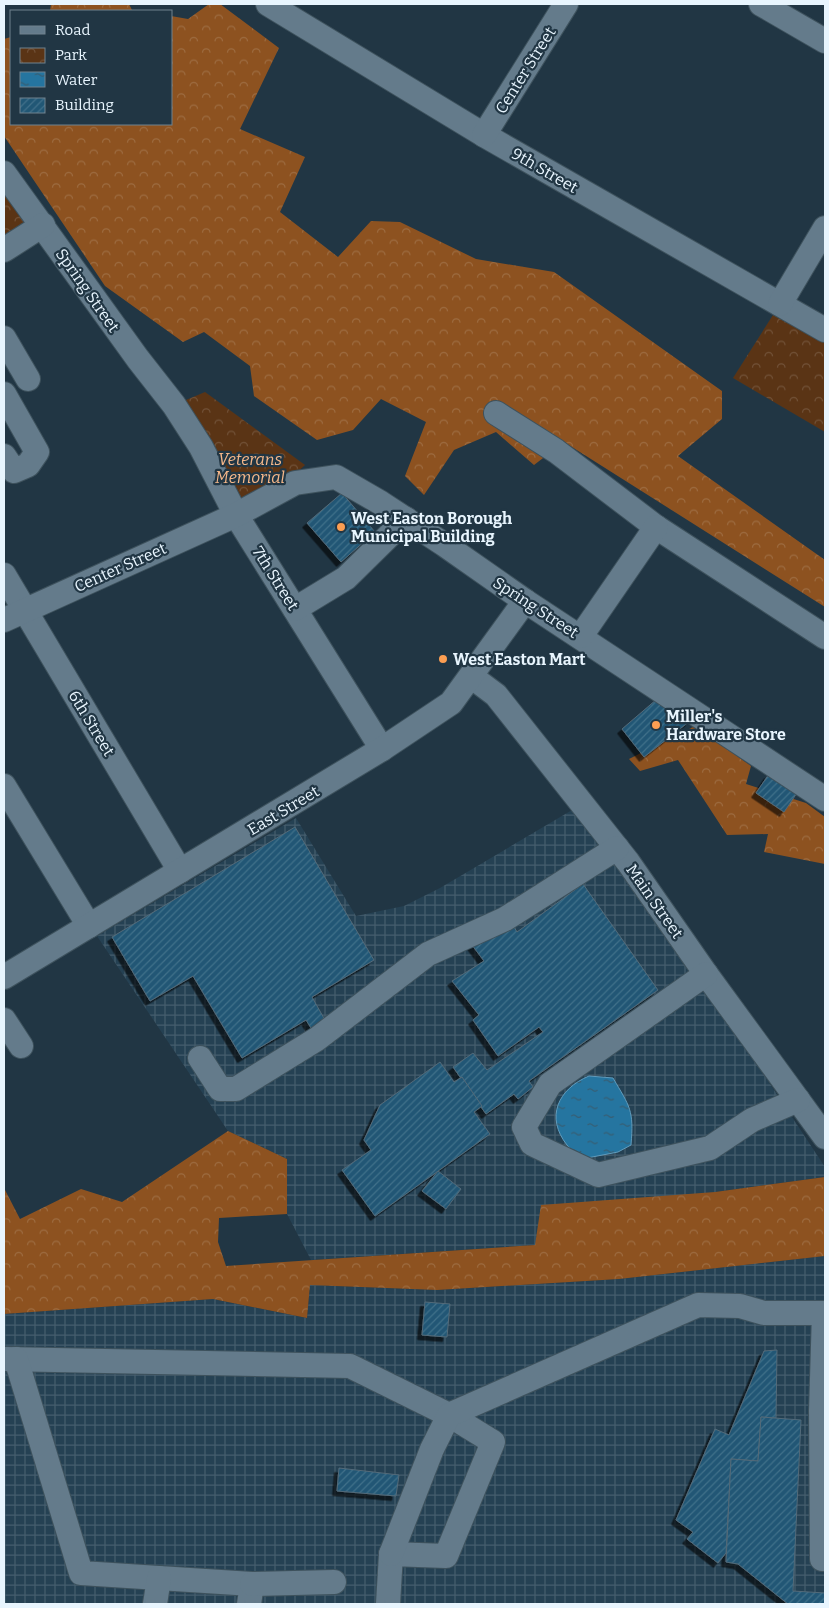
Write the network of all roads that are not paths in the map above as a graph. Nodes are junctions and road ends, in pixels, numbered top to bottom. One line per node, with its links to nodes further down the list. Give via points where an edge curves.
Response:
1 (268, 4): 5 (street, 9th Street)
2 (566, 4): 5 (street, Center Street)
3 (761, 4): 4 (street)
4 (825, 41)
5 (484, 135): 10 (street, 9th Street)
6 (4, 173): 7 (street, Spring Street)
7 (43, 226): 9 (street); 15 (street, Spring Street)
8 (825, 228): 10 (street)
9 (4, 250)
10 (780, 304): 11 (street, 9th Street)
11 (825, 330)
12 (4, 338): 13 (street)
13 (28, 379)
14 (4, 394): 17 (street, via 38,452 28,466)
15 (174, 405): 18 (street, 7th Street, via 201,446)
16 (496, 413): 20 (street, via 556,451)
17 (9, 464)
18 (236, 515): 19 (street, Spring Street, via 296,483 336,477); 23 (street, 7th Street); 24 (street, Center Street)
19 (406, 519): 22 (street, Spring Street); 23 (street, via 346,578)
20 (656, 528): 26 (street); 27 (street)
21 (4, 574): 24 (street, 6th Street)
22 (525, 601): 26 (street, Spring Street); 28 (street, East Street)
23 (295, 609): 29 (street, 7th Street)
24 (25, 610): 25 (street, Center Street); 33 (street, 6th Street)
25 (4, 620)
26 (581, 636): 31 (street, Spring Street)
27 (825, 637)
28 (472, 677): 29 (street, East Street, via 451,704); 32 (street, Main Street, via 496,695)
29 (382, 749): 33 (street, East Street)
30 (4, 786): 34 (street)
31 (825, 799)
32 (617, 848): 35 (street, Main Street); 39 (street, via 505,919 428,954 317,1039 236,1089 220,1089)
33 (180, 872): 34 (street, East Street)
34 (89, 926): 36 (street, East Street)
35 (706, 974): 40 (street, Main Street); 40 (street, via 550,1084 524,1127 532,1144 598,1175 710,1148 752,1120)
36 (4, 977)
37 (4, 1020): 38 (street)
38 (21, 1046)
39 (200, 1058)
40 (798, 1100): 41 (street, Main Street)
41 (825, 1137)
42 (824, 1313): 43 (street); 45 (street, via 764,1313 740,1306 698,1305)
43 (824, 1355): 47 (street, via 822,1559)
44 (10, 1359): 45 (street, via 350,1366); 48 (street, via 81,1573)
45 (449, 1415): 46 (street); 46 (street, via 493,1442 446,1556)
46 (391, 1554): 52 (street)
47 (825, 1559)
48 (159, 1578): 50 (street); 51 (street)
49 (334, 1582): 50 (street)
50 (250, 1594)
51 (156, 1604)
52 (388, 1604)

